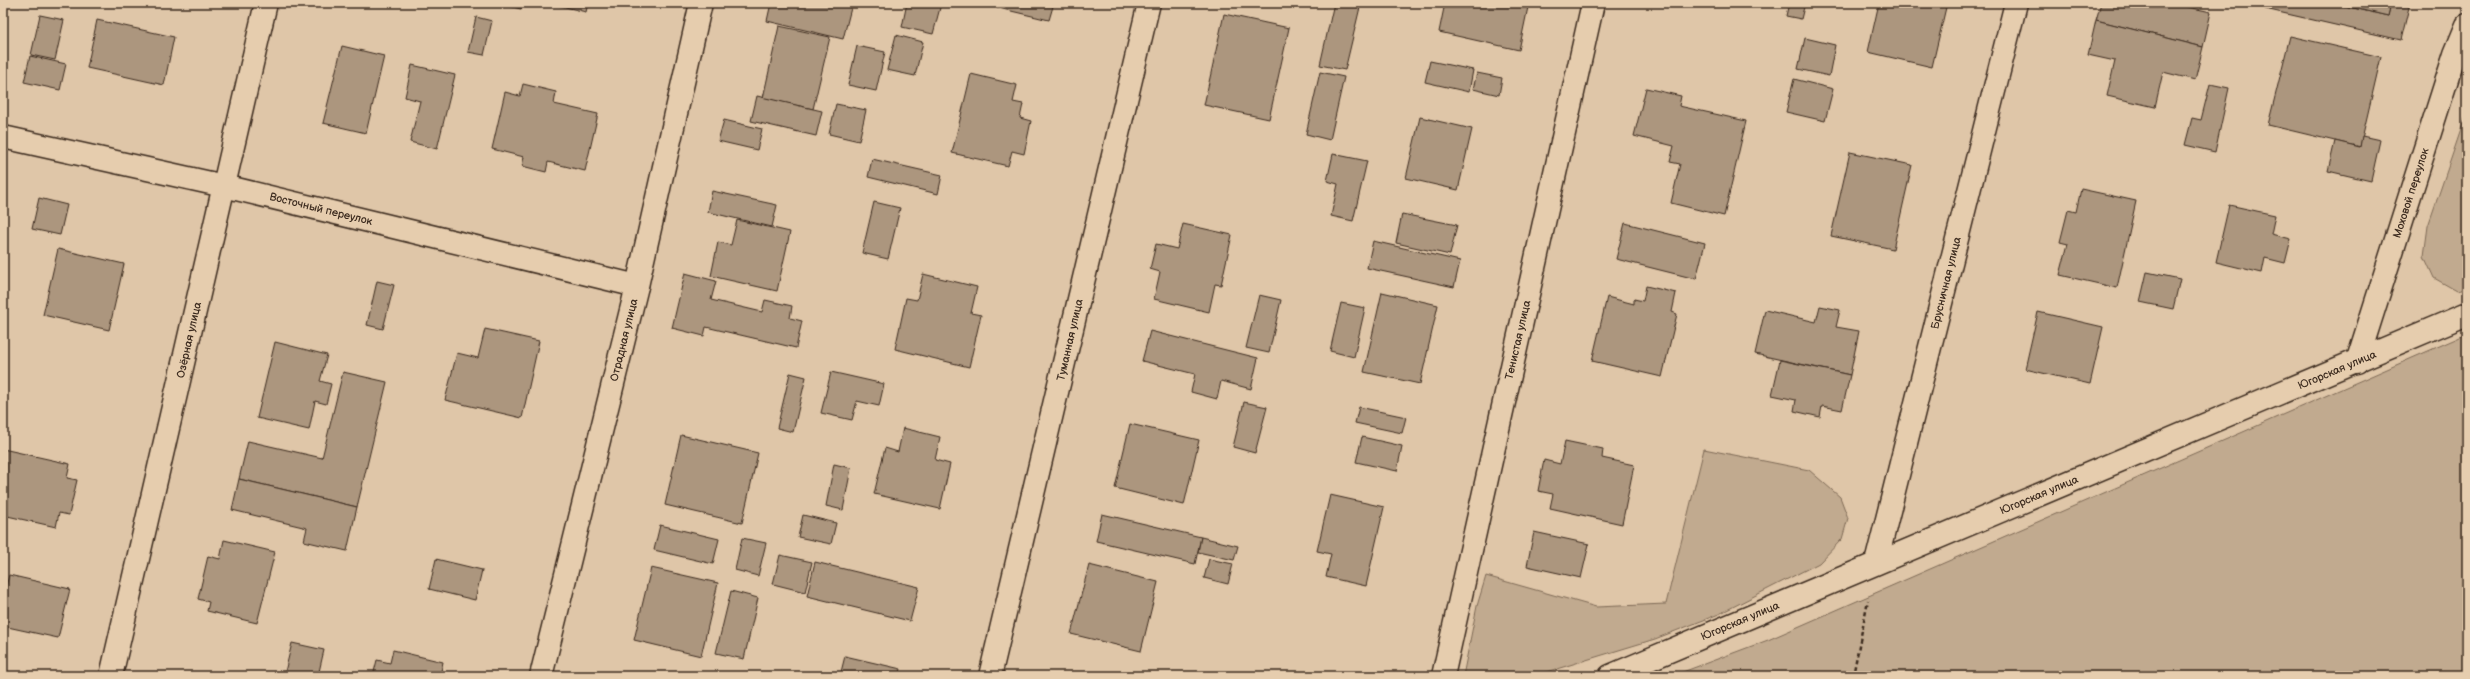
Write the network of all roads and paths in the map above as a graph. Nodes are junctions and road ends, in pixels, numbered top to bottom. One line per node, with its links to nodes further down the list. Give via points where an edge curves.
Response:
1 (266, 3): 8 (street, Озёрная улица)
2 (701, 3): 9 (street, Отрадная улица)
3 (1149, 3): 15 (street, Туманная улица)
4 (1593, 3): 16 (street, Тенистая улица)
5 (2016, 3): 12 (street, Брусничная улица)
6 (2467, 25): 11 (street, Моховой переулок, via 2455,54)
7 (3, 136): 8 (street, Восточный переулок)
8 (224, 186): 9 (street, Восточный переулок); 13 (street, Озёрная улица)
9 (637, 286): 14 (street, Отрадная улица)
10 (2467, 314): 11 (street, Югорская улица)
11 (2357, 362): 12 (street, Югорская улица)
12 (1876, 563): 17 (street, Югорская улица); 18 (path)
13 (111, 676)
14 (541, 676)
15 (990, 676)
16 (1443, 676)
17 (1610, 676)
18 (1853, 676)

